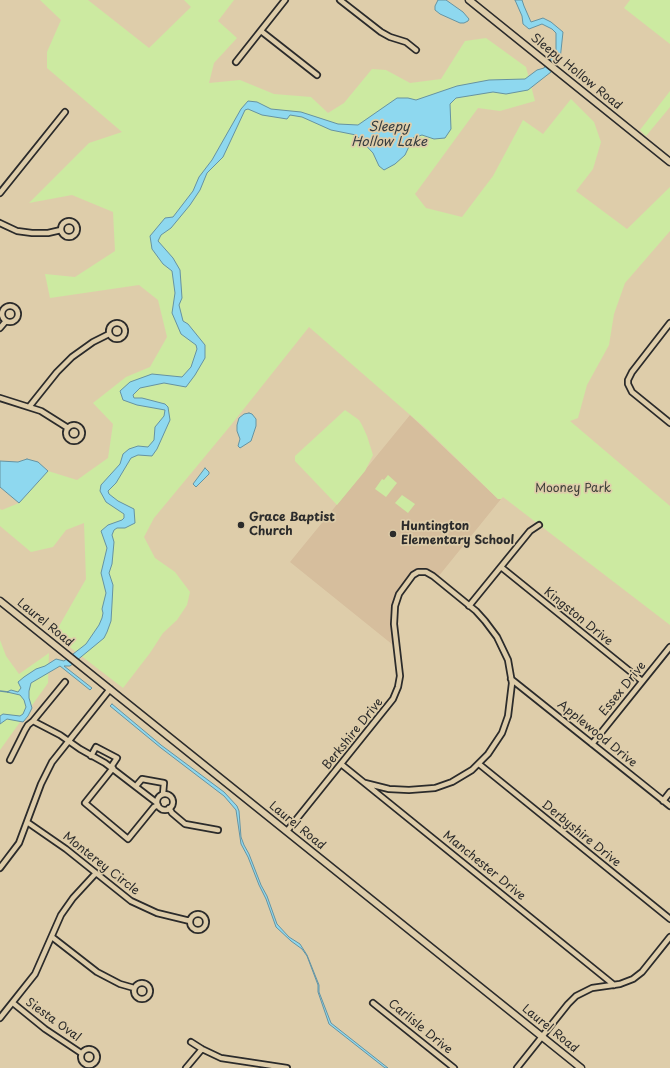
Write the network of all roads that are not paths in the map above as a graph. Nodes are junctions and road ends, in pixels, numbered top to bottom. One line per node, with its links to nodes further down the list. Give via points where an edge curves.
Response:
1 (285, 0): 4 (street)
2 (340, 0): 5 (street, via 381,32 406,42)
3 (469, 0): 9 (street, Sleepy Hollow Road)
4 (261, 30): 6 (street); 7 (street)
5 (416, 50)
6 (236, 62)
7 (317, 76)
8 (65, 112): 10 (street)
9 (670, 162)
10 (0, 193)
11 (0, 223): 12 (street, via 17,231 32,233)
12 (61, 230)
13 (6, 321): 15 (street)
14 (670, 322): 19 (street, via 632,372 628,384 632,392)
15 (0, 328)
16 (109, 334): 18 (street, via 72,357)
17 (0, 398): 18 (street)
18 (29, 407): 20 (street, via 41,411)
19 (670, 423)
20 (68, 428)
21 (539, 525): 22 (street, via 530,531)
22 (500, 567): 24 (street); 28 (street, Kingston Drive)
23 (0, 600): 29 (street, Laurel Road)
24 (469, 606): 26 (street, via 486,621 498,637); 35 (street, Berkshire Drive, via 426,572 413,575 404,586 394,610 400,676 395,695)
25 (670, 647): 28 (street, Essex Drive)
26 (511, 679): 32 (street, Applewood Drive); 36 (street, via 510,709 504,728)
27 (65, 682): 30 (street)
28 (642, 682): 32 (street, Essex Drive)
29 (110, 689): 31 (street); 48 (street, Laurel Road)
30 (33, 721): 31 (street); 34 (street)
31 (68, 741): 33 (street); 46 (street, via 46,773)
32 (592, 744): 42 (street, Applewood Drive)
33 (91, 756): 37 (street); 37 (street, via 96,747 117,758)
34 (10, 760)
35 (341, 764): 38 (street, Manchester Drive); 48 (street, Berkshire Drive)
36 (479, 764): 38 (street, via 452,782 429,789 399,790); 51 (street, Derbyshire Drive)
37 (112, 768): 39 (street); 43 (street, via 85,803 128,838)
38 (365, 783): 55 (street, Manchester Drive)
39 (136, 786): 41 (street, via 142,779 164,783); 43 (street)
40 (670, 792): 42 (street)
41 (163, 794): 43 (street, via 158,798); 45 (street, via 169,795 172,799)
42 (663, 801): 44 (street, Applewood Drive)
43 (157, 804): 45 (street, via 164,810)
44 (670, 806)
45 (169, 808): 47 (street, via 185,824)
46 (27, 822): 49 (street, via 19,843); 50 (street, Monterey Circle, via 48,835)
47 (218, 830)
48 (287, 831): 60 (street, Laurel Road)
49 (0, 868)
50 (96, 873): 52 (street, Monterey Circle, via 122,895 144,908 168,917); 53 (street, via 68,906)
51 (670, 919)
52 (190, 921)
53 (52, 937): 56 (street, via 97,972); 58 (street, via 35,974)
54 (670, 937): 55 (street, via 638,976)
55 (614, 985): 60 (street, via 592,988 576,996)
56 (134, 988)
57 (373, 1002): 67 (street, Carlisle Drive)
58 (13, 1003): 59 (street); 63 (street, Siesta Oval)
59 (0, 1018)
60 (542, 1037): 68 (street); 69 (street, Laurel Road)
61 (191, 1042): 62 (street)
62 (202, 1049): 64 (street, via 221,1058); 65 (street)
63 (81, 1053)
64 (265, 1066): 66 (street)
65 (186, 1068)
66 (287, 1068)
67 (454, 1068)
68 (516, 1068)
69 (581, 1068)

